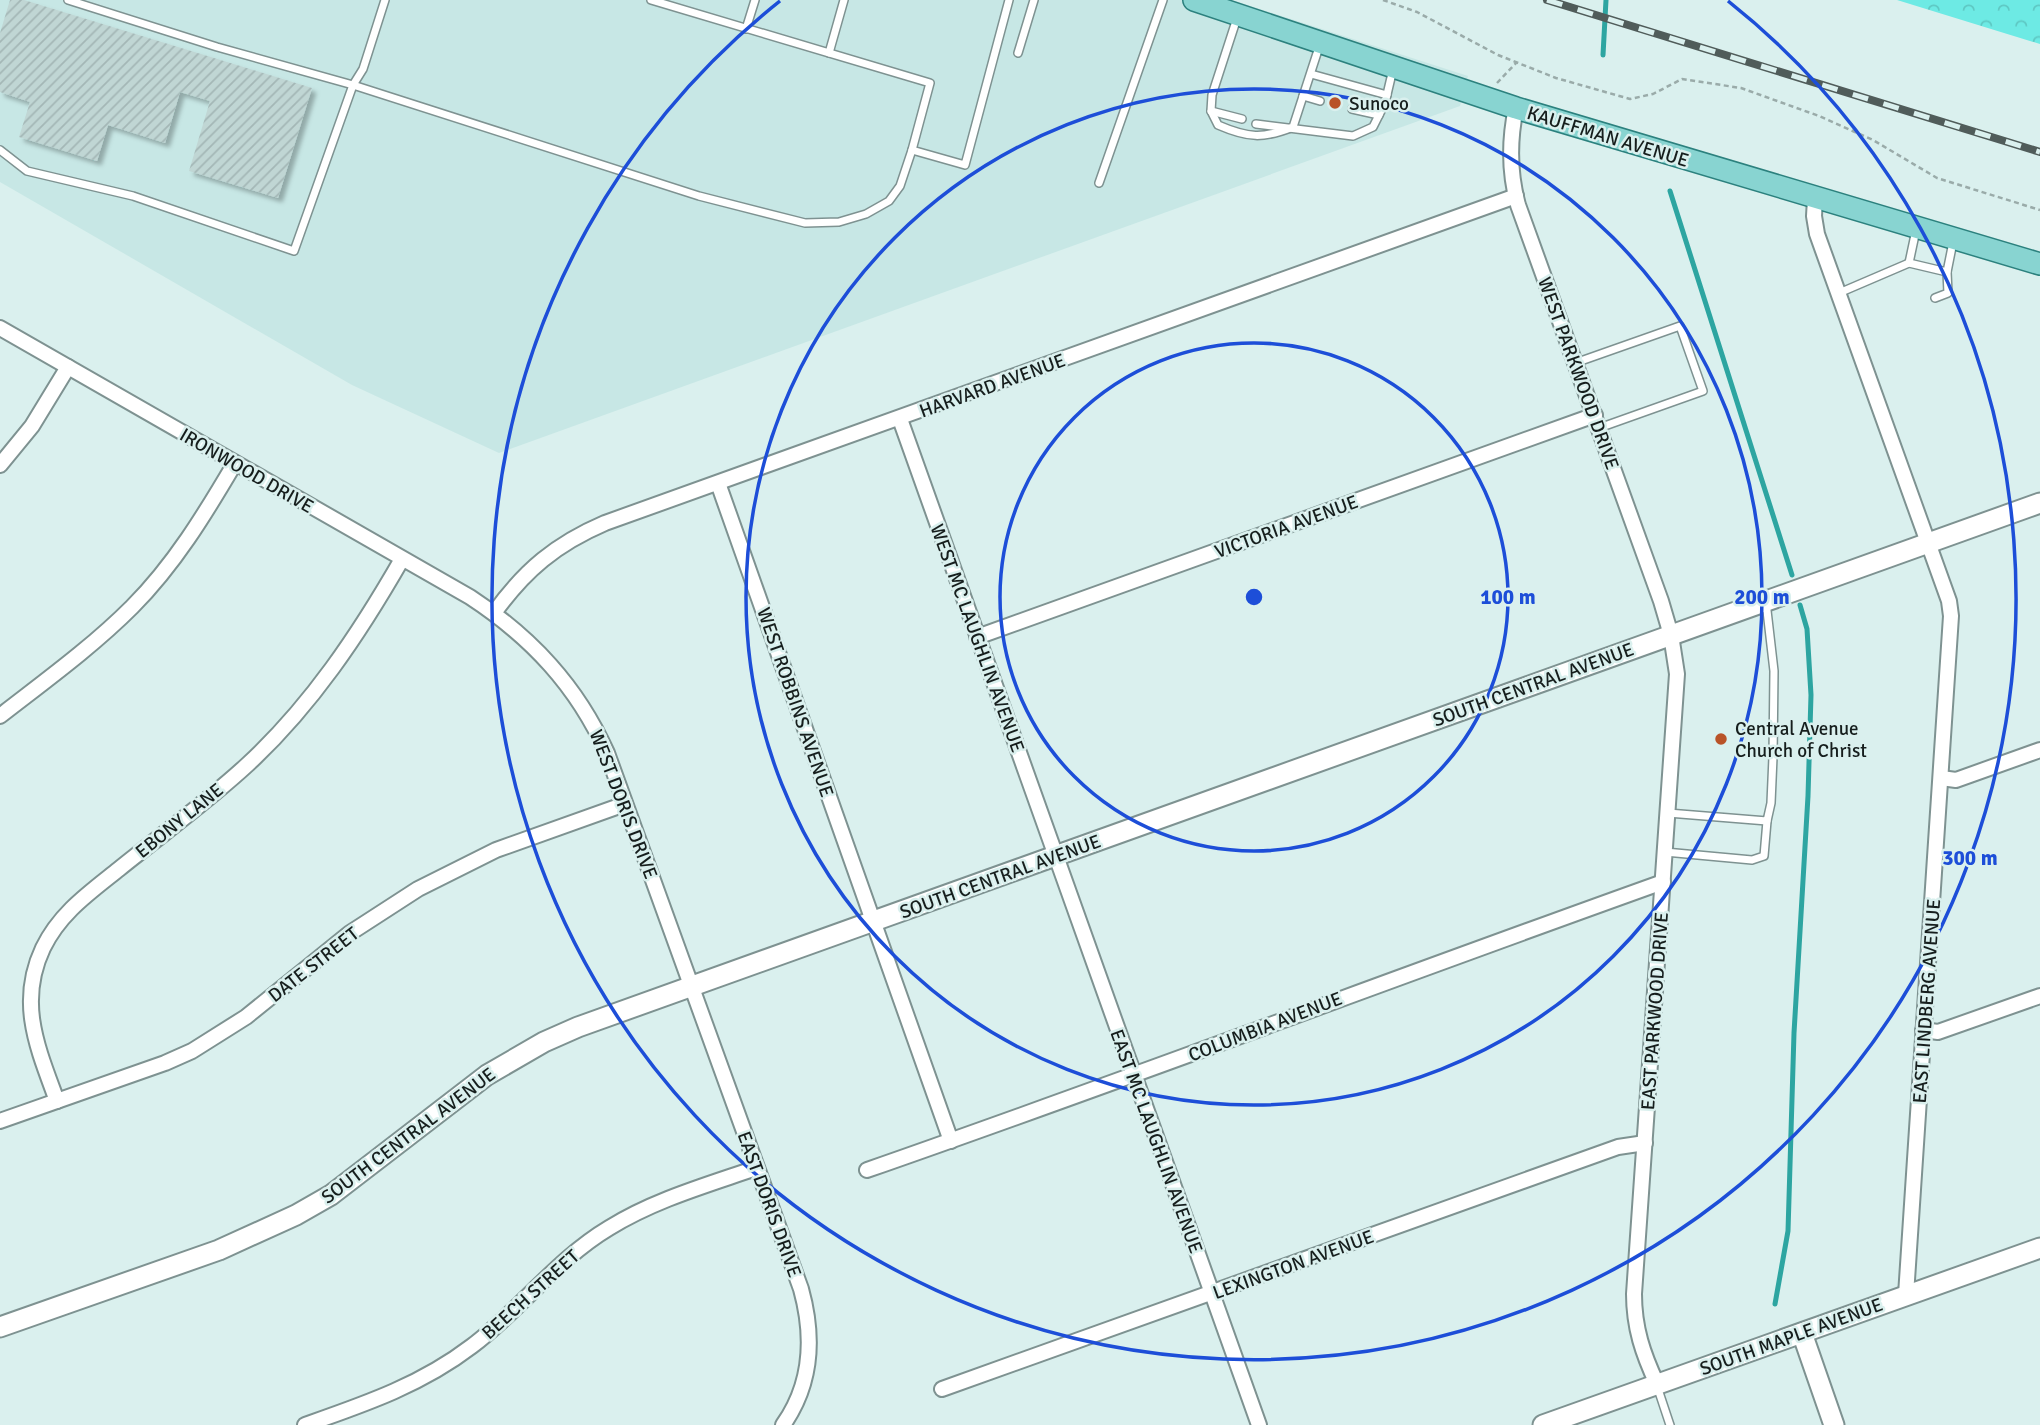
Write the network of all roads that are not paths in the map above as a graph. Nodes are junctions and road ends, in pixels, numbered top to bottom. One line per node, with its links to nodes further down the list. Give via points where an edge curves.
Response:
1 (68, 0): 17 (lane)
2 (385, 0): 17 (lane, via 363,69)
3 (755, 0): 11 (lane)
4 (844, 0): 13 (lane)
5 (1009, 0): 29 (lane, via 965,165)
6 (1034, 0): 14 (lane)
7 (1163, 0): 30 (lane)
8 (1194, 0): 10 (main road, KAUFFMAN AVENUE)
9 (656, 1): 11 (lane)
10 (1238, 15): 12 (main road, KAUFFMAN AVENUE); 23 (lane)
11 (746, 29): 13 (lane)
12 (1321, 42): 15 (main road, KAUFFMAN AVENUE); 16 (lane)
13 (829, 53): 29 (lane, via 930,83)
14 (1018, 53)
15 (1393, 66): 18 (lane); 21 (main road, KAUFFMAN AVENUE)
16 (1311, 74): 18 (lane); 19 (lane)
17 (353, 85): 28 (lane, via 293,251 133,196 27,171); 29 (lane, via 699,196 805,223 839,222 889,201 900,186)
18 (1387, 95): 24 (lane)
19 (1303, 96): 20 (lane); 27 (lane)
20 (1320, 100)
21 (1516, 108): 31 (street, WEST PARKWOOD DRIVE, via 1510,152); 32 (main road, KAUFFMAN AVENUE)
22 (1352, 109): 24 (lane)
23 (1210, 111): 25 (lane); 27 (lane, via 1218,125 1240,134 1271,136)
24 (1379, 115): 27 (lane, via 1373,127 1353,136)
25 (1242, 120)
26 (1256, 124): 27 (lane)
27 (1293, 127)
28 (0, 150)
29 (912, 150)
30 (1099, 183)
31 (1516, 196): 41 (street, WEST PARKWOOD DRIVE); 43 (street, HARVARD AVENUE)
32 (1815, 199): 33 (main road, KAUFFMAN AVENUE); 38 (street, EAST LINDBERG AVENUE, via 1815,225)
33 (1916, 229): 34 (main road, KAUFFMAN AVENUE); 35 (lane)
34 (1953, 240): 36 (main road, KAUFFMAN AVENUE); 37 (lane)
35 (1909, 263): 37 (lane); 38 (lane)
36 (2035, 264)
37 (1947, 272): 39 (lane, via 1948,293)
38 (1838, 293): 49 (street, EAST LINDBERG AVENUE)
39 (1935, 298)
40 (0, 328): 42 (street, IRONWOOD DRIVE)
41 (1575, 363): 44 (street, WEST PARKWOOD DRIVE); 44 (lane, via 1680,326 1703,391)
42 (68, 368): 45 (street, IRONWOOD DRIVE); 46 (street, via 32,426)
43 (900, 419): 47 (street, HARVARD AVENUE); 54 (street, WEST MC LAUGHLIN AVENUE)
44 (1597, 422): 53 (street, WEST PARKWOOD DRIVE); 54 (street, VICTORIA AVENUE)
45 (235, 463): 50 (street, IRONWOOD DRIVE); 55 (street, via 188,539 134,605 100,638)
46 (0, 465)
47 (718, 484): 52 (street, HARVARD AVENUE, via 605,523 560,546 514,585); 64 (street, WEST ROBBINS AVENUE)
48 (2040, 503): 49 (street, SOUTH CENTRAL AVENUE)
49 (1928, 543): 51 (street, SOUTH CENTRAL AVENUE); 57 (street, EAST LINDBERG AVENUE, via 1951,617)
50 (402, 559): 52 (street, IRONWOOD DRIVE); 69 (street, EBONY LANE, via 344,654 274,738 246,767 80,899 52,932 36,968 31,1000 36,1046)
51 (1766, 601): 53 (street, SOUTH CENTRAL AVENUE); 60 (lane, via 1774,671)
52 (494, 613): 58 (street, WEST DORIS DRIVE, via 538,650 575,694 598,734)
53 (1671, 635): 59 (street, EAST PARKWOOD DRIVE, via 1677,674); 62 (street, SOUTH CENTRAL AVENUE)
54 (977, 637): 62 (street, WEST MC LAUGHLIN AVENUE)
55 (0, 716)
56 (2040, 750): 57 (street, via 1956,780)
57 (1941, 778): 67 (street, EAST LINDBERG AVENUE)
58 (625, 804): 65 (street, WEST DORIS DRIVE); 69 (street, DATE STREET, via 496,850 418,889 350,933 209,1042 165,1063)
59 (1668, 813): 60 (lane); 61 (street, EAST PARKWOOD DRIVE)
60 (1767, 821): 61 (lane, via 1764,856 1759,859)
61 (1665, 852): 63 (street, EAST PARKWOOD DRIVE)
62 (1056, 857): 64 (street, SOUTH CENTRAL AVENUE); 68 (street, EAST MC LAUGHLIN AVENUE)
63 (1663, 882): 68 (street, COLUMBIA AVENUE); 72 (street, EAST PARKWOOD DRIVE)
64 (874, 921): 65 (street, SOUTH CENTRAL AVENUE); 71 (street, WEST ROBBINS AVENUE)
65 (692, 985): 73 (street, EAST DORIS DRIVE); 78 (street, SOUTH CENTRAL AVENUE, via 578,1027 511,1060 331,1195 269,1229)
66 (2040, 996): 67 (street, via 1938,1032)
67 (1923, 1030): 77 (street, EAST LINDBERG AVENUE)
68 (1134, 1075): 71 (street, COLUMBIA AVENUE); 76 (street, EAST MC LAUGHLIN AVENUE)
69 (57, 1101): 70 (street, DATE STREET)
70 (0, 1121)
71 (951, 1141): 74 (street, COLUMBIA AVENUE)
72 (1645, 1143): 76 (street, LEXINGTON AVENUE, via 1618,1147); 80 (street, EAST PARKWOOD DRIVE, via 1634,1311 1640,1343)
73 (756, 1168): 82 (street, BEECH STREET, via 657,1203 620,1222 576,1251 498,1324 441,1368 388,1396); 83 (street, EAST DORIS DRIVE, via 801,1289 809,1331 803,1385)
74 (867, 1170)
75 (2040, 1248): 77 (street, SOUTH MAPLE AVENUE)
76 (1212, 1293): 81 (street, LEXINGTON AVENUE); 84 (street, EAST MC LAUGHLIN AVENUE)
77 (1906, 1295): 79 (street, SOUTH MAPLE AVENUE)
78 (0, 1327)
79 (1802, 1333): 80 (street, SOUTH MAPLE AVENUE); 87 (street)
80 (1657, 1384): 85 (street, SOUTH MAPLE AVENUE); 86 (lane)
81 (942, 1389)
82 (305, 1425)
83 (783, 1425)
84 (1259, 1425)
85 (1543, 1425)
86 (1670, 1425)
87 (1835, 1425)

